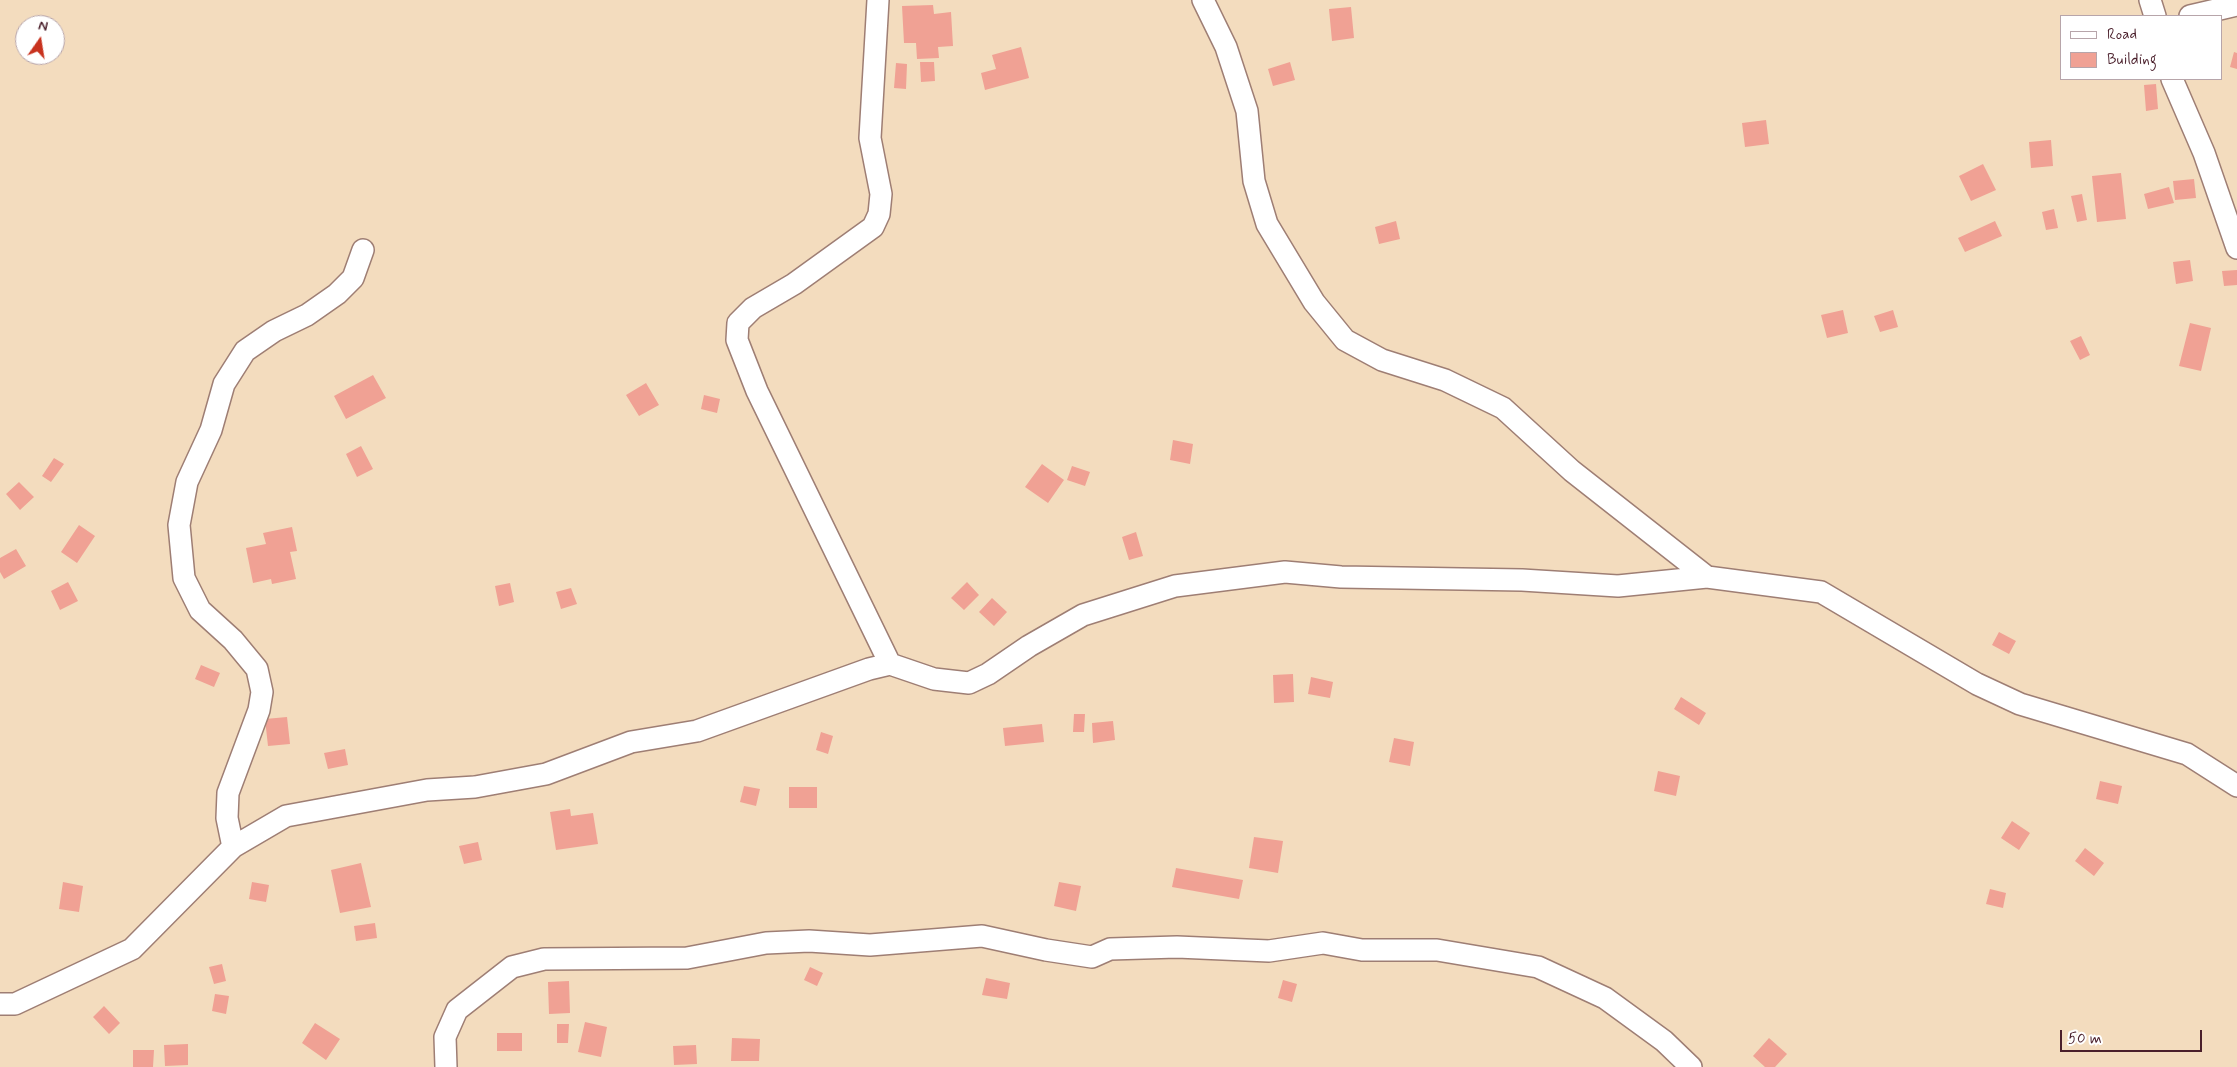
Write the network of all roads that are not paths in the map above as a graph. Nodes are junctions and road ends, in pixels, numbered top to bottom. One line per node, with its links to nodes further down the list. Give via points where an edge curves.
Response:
1 (878, 0): 11 (street, via 870,138 881,194 879,214 873,227 794,284 753,308 738,323 737,340 757,391)
2 (1203, 0): 10 (street, via 1226,47 1248,111 1254,181 1267,224 1314,302 1344,340 1382,360 1445,380 1503,408 1572,471)
3 (2150, 0): 5 (street)
4 (2237, 5): 6 (street)
5 (2155, 15)
6 (2194, 15)
7 (2172, 80): 8 (street, via 2204,154)
8 (2237, 248)
9 (363, 250): 13 (street, via 353,278 337,294 307,315 274,330 245,351 224,384 211,430 187,482 179,525 184,578 200,610 233,640 257,669 262,692 259,710 228,793)
10 (1707, 577): 11 (street, via 1618,586 1522,580 1349,578 1285,572 1175,586 1083,615 969,683 934,678); 12 (street, via 1821,592 1977,684 2020,704 2187,754)
11 (890, 664): 13 (street, via 697,731 631,742 546,774 475,787 427,790 286,816)
12 (2237, 786)
13 (233, 847): 14 (street, via 132,950 15,1004)
14 (0, 1004)
15 (446, 1067): 16 (street, via 445,1037 457,1010 512,967 536,961 687,958 766,943 809,941 870,945 982,936 1092,957 1110,948 1269,951 1323,943 1362,950 1437,950 1538,967 1605,998 1664,1041)
16 (1691, 1067)

